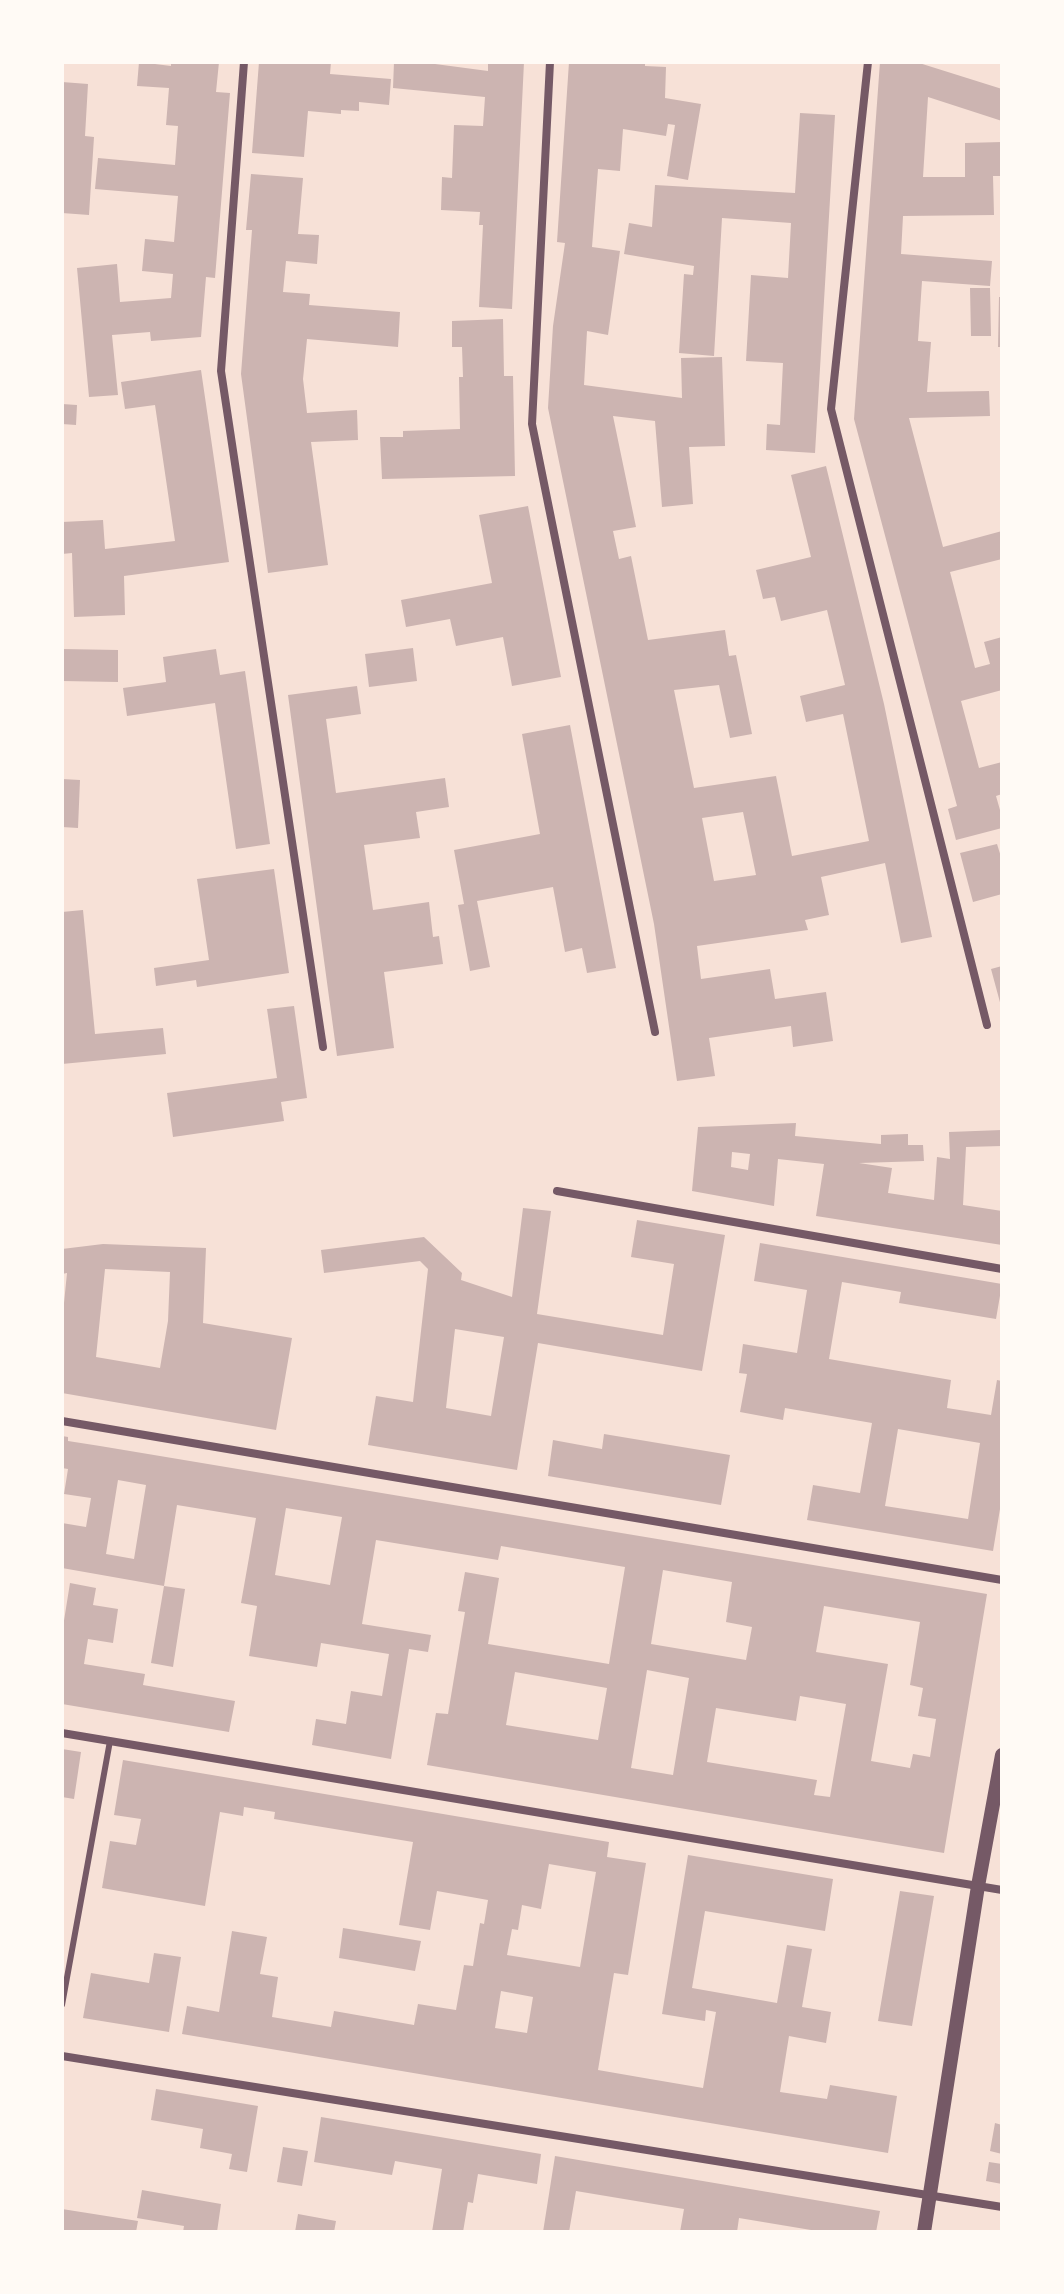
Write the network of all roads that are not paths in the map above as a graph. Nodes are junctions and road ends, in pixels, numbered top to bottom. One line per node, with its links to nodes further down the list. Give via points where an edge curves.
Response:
1 (244, 62): 6 (street, via 221,371)
2 (550, 62): 5 (street, via 532,424)
3 (868, 62): 4 (street, via 831,409)
4 (987, 1025)
5 (655, 1032)
6 (323, 1047)
7 (557, 1191): 8 (street)
8 (1002, 1269)
9 (62, 1421): 10 (street)
10 (1002, 1580)
11 (62, 1733): 12 (street)
12 (110, 1741): 14 (street); 16 (lane)
13 (1002, 1755): 14 (street)
14 (978, 1886): 15 (street); 18 (street)
15 (1002, 1890)
16 (62, 2005)
17 (62, 2056): 18 (street)
18 (930, 2194): 19 (street); 20 (street)
19 (1002, 2207)
20 (924, 2232)

